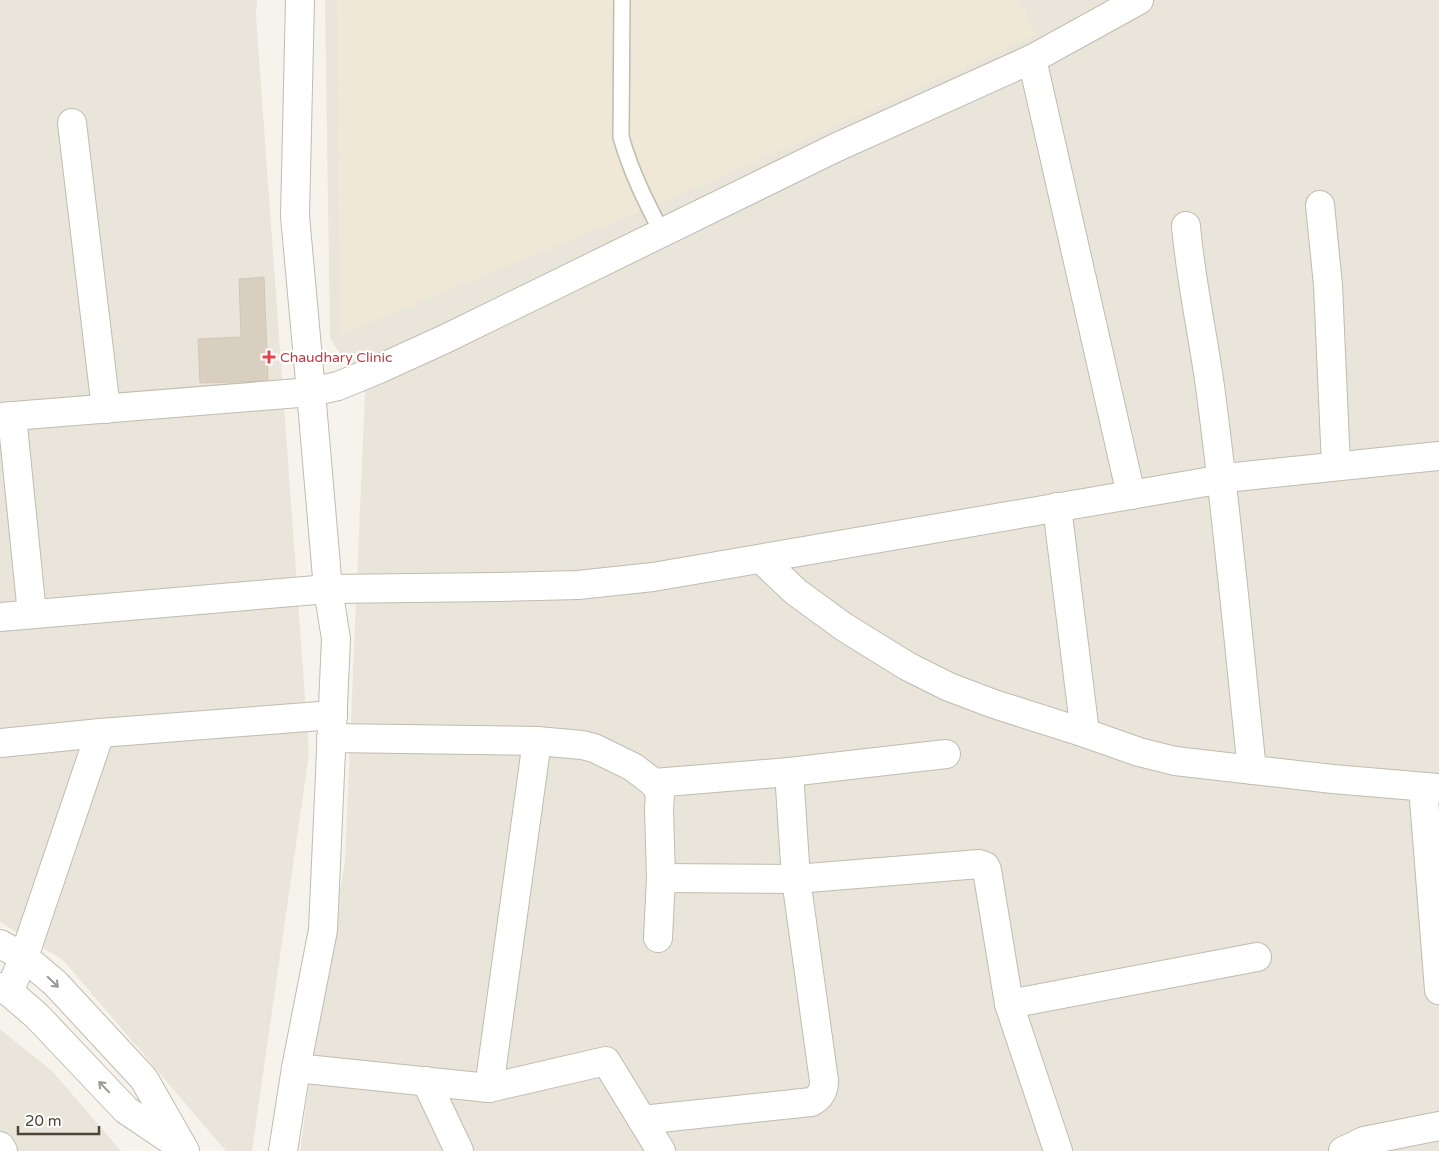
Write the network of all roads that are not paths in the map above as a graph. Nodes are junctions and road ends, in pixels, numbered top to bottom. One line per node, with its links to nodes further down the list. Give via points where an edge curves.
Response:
1 (300, 0): 9 (street, via 295,216)
2 (622, 0): 8 (lane, via 621,137 638,186)
3 (1139, 0): 4 (street)
4 (1032, 60): 8 (street, via 836,148); 15 (street)
5 (72, 123): 10 (street)
6 (1320, 205): 13 (street, via 1328,285)
7 (1186, 226): 14 (street)
8 (662, 233): 9 (street, via 379,369 338,386)
9 (312, 392): 10 (street); 18 (street)
10 (106, 409): 11 (street)
11 (6, 416): 19 (street)
12 (1439, 456): 13 (street)
13 (1336, 466): 14 (street)
14 (1221, 479): 15 (street); 27 (street)
15 (1130, 495): 16 (street)
16 (1057, 507): 17 (street); 23 (street)
17 (761, 558): 18 (street, via 653,577 578,585); 23 (street, via 812,604 908,666 949,687)
18 (328, 589): 19 (street); 21 (street, via 336,639)
19 (32, 614): 20 (street)
20 (0, 617)
21 (332, 726): 22 (street); 24 (street); 40 (street, via 323,930)
22 (100, 733): 25 (street); 36 (street)
23 (1085, 733): 27 (street, via 1174,761)
24 (537, 741): 29 (street, via 594,748 633,767); 42 (street)
25 (0, 742)
26 (946, 754): 28 (street)
27 (1252, 770): 30 (street)
28 (789, 772): 29 (street); 32 (street)
29 (654, 783): 31 (street, via 660,796)
30 (1431, 787): 38 (street)
31 (661, 878): 32 (street); 33 (street)
32 (796, 879): 39 (street, via 983,865 987,870); 43 (street, via 824,1090 811,1102)
33 (658, 938)
34 (0, 944): 36 (street)
35 (1256, 956): 39 (street)
36 (24, 957): 37 (street); 47 (street, one-way to 47, via 54,983 144,1079)
37 (4, 990): 47 (street, one-way to 37, via 126,1110 36,1016)
38 (1439, 990)
39 (1009, 1004): 52 (street)
40 (296, 1068): 41 (street); 49 (street)
41 (426, 1081): 42 (street); 50 (street)
42 (489, 1088): 43 (street, via 606,1061)
43 (642, 1120): 51 (street)
44 (1439, 1126): 45 (street)
45 (1382, 1144): 53 (street, via 1364,1141)
46 (0, 1146): 48 (street)
47 (184, 1150)
48 (3, 1151)
49 (282, 1151)
50 (459, 1151)
51 (661, 1151)
52 (1058, 1151)
53 (1343, 1151)

